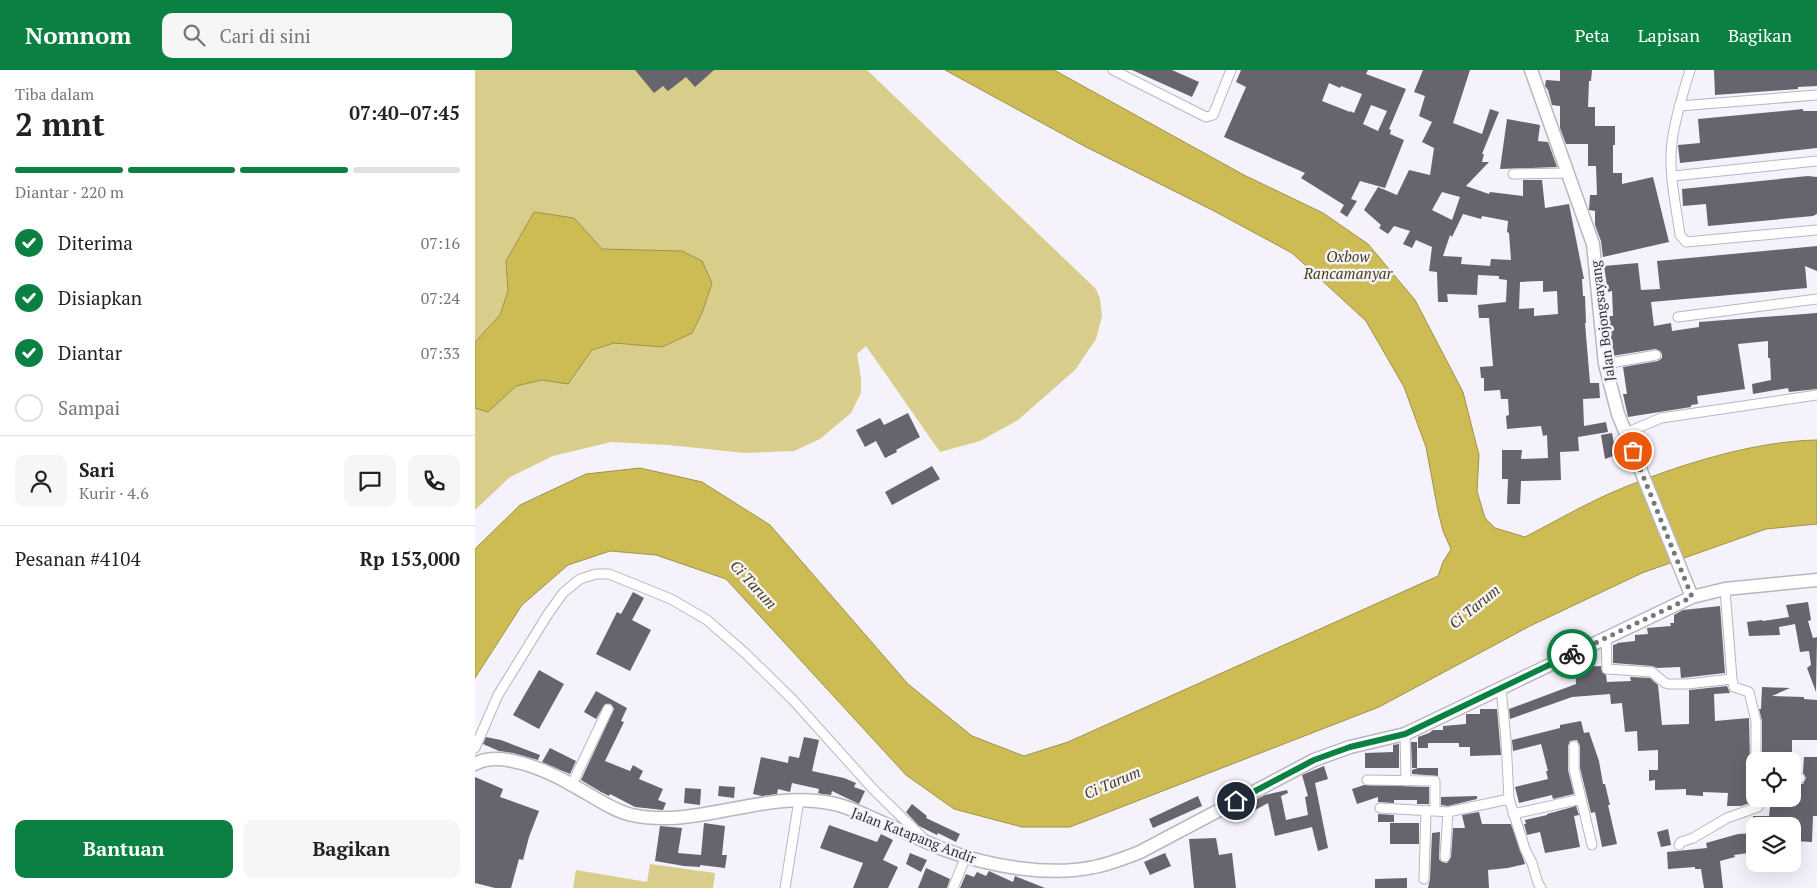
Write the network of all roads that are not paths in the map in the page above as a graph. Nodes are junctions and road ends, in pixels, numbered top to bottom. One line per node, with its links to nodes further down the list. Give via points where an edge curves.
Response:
1 (1113, 70): 2 (street, via 1209,117 1213,115)
2 (1231, 70)
3 (1531, 70): 8 (street, Jalan Bojongsayang)
4 (1690, 70): 6 (street)
5 (1817, 94): 6 (street)
6 (1679, 106): 10 (street, via 1672,142)
7 (1817, 161): 10 (street)
8 (1568, 173): 9 (street); 15 (street, Jalan Bojongsayang, via 1593,244)
9 (1513, 174)
10 (1673, 176): 11 (street, via 1680,235 1686,242)
11 (1817, 230)
12 (1817, 299): 13 (street)
13 (1678, 317)
14 (1656, 355): 15 (street)
15 (1605, 364): 17 (street, Jalan Bojongsayang, via 1615,406)
16 (1817, 394): 17 (street, via 1661,418)
17 (1626, 432): 20 (street, Jalan Bojongsayang)
18 (1817, 580): 19 (street, Jalan Katapang Andir)
19 (1725, 589): 20 (street, Jalan Katapang Andir); 22 (street)
20 (1692, 597): 21 (street, Jalan Katapang Andir)
21 (1606, 638): 22 (street, via 1607,669 1653,672 1669,684); 23 (street, Jalan Katapang Andir)
22 (1732, 678): 28 (street, via 1735,687 1749,692 1755,721)
23 (1501, 688): 25 (street, Jalan Katapang Andir); 33 (street)
24 (608, 710): 32 (street)
25 (1405, 734): 31 (street); 44 (street, Jalan Katapang Andir, via 1350,747 1314,760 1140,852 1115,862 1092,868 1047,870 985,862)
26 (1574, 746): 34 (street, via 1574,769)
27 (475, 748): 41 (street, via 498,695 563,592 579,579 609,574 671,599 707,620 793,700 873,788)
28 (1756, 752)
29 (475, 764): 32 (street, Jalan Katapang Andir, via 495,758 518,762)
30 (1367, 780): 31 (street)
31 (1406, 781): 38 (street, via 1435,782)
32 (572, 784): 35 (street, Jalan Katapang Andir, via 629,814 653,819 697,816)
33 (1509, 799): 39 (street); 40 (street)
34 (1581, 799): 40 (street); 42 (street)
35 (799, 800): 41 (street, Jalan Katapang Andir, via 831,803); 47 (street)
36 (1758, 807): 43 (street, via 1727,818)
37 (1380, 808): 38 (street)
38 (1431, 811): 39 (street); 46 (street)
39 (1448, 812): 45 (street)
40 (1513, 814): 49 (street)
41 (927, 841): 44 (street, Jalan Katapang Andir)
42 (1592, 845)
43 (1679, 845)
44 (966, 856): 48 (street)
45 (1445, 857)
46 (1424, 879)
47 (785, 888)
48 (953, 888)
49 (1541, 888)

